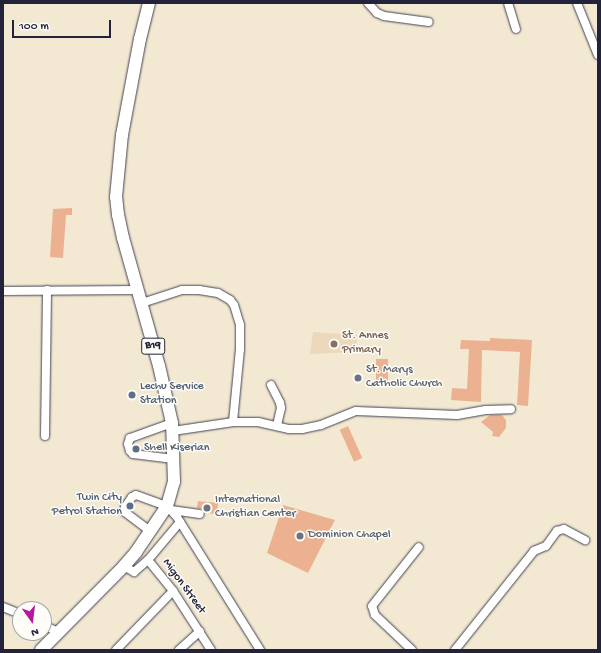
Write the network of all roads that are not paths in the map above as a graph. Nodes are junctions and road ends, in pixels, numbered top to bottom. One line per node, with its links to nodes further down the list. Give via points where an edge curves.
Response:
1 (149, 3): 9 (highway, B19, via 122,135 116,197 118,215)
2 (368, 3): 5 (street, via 377,13 384,16)
3 (508, 3): 6 (street)
4 (577, 3): 7 (street)
5 (429, 22)
6 (516, 29)
7 (598, 55)
8 (47, 290): 9 (street); 10 (street); 17 (street)
9 (138, 290): 11 (highway, B19)
10 (3, 291)
11 (142, 303): 14 (street, via 182,290 199,290 218,293 234,305 240,325 240,349); 16 (highway, B19)
12 (271, 385): 15 (street, via 281,408)
13 (511, 409): 15 (street, via 457,415 356,411 321,425 302,429)
14 (233, 422): 15 (street); 16 (street)
15 (277, 425)
16 (173, 427): 18 (highway, B19); 18 (street, via 130,438 128,444 133,454)
17 (45, 436)
18 (174, 459): 19 (highway, B19, via 174,482)
19 (169, 508): 20 (street); 21 (street); 22 (highway, B19); 22 (street, via 136,496 131,498 125,507 126,513)
20 (200, 514)
21 (180, 522): 25 (street, Migon Street); 35 (street)
22 (150, 531): 26 (highway, B19)
23 (585, 540): 37 (street, via 564,529 557,531 546,546 534,551)
24 (419, 547): 36 (street, via 372,606 375,615)
25 (148, 560): 26 (street, via 134,572); 27 (street, Migon Street)
26 (124, 566): 30 (highway, B19)
27 (173, 591): 29 (street, Migon Street); 32 (street)
28 (52, 629): 30 (street)
29 (200, 631): 33 (street); 34 (street, Migon Street)
30 (58, 632): 31 (highway, B19)
31 (43, 648)
32 (116, 650)
33 (179, 650)
34 (211, 650)
35 (260, 650)
36 (412, 650)
37 (455, 650)

